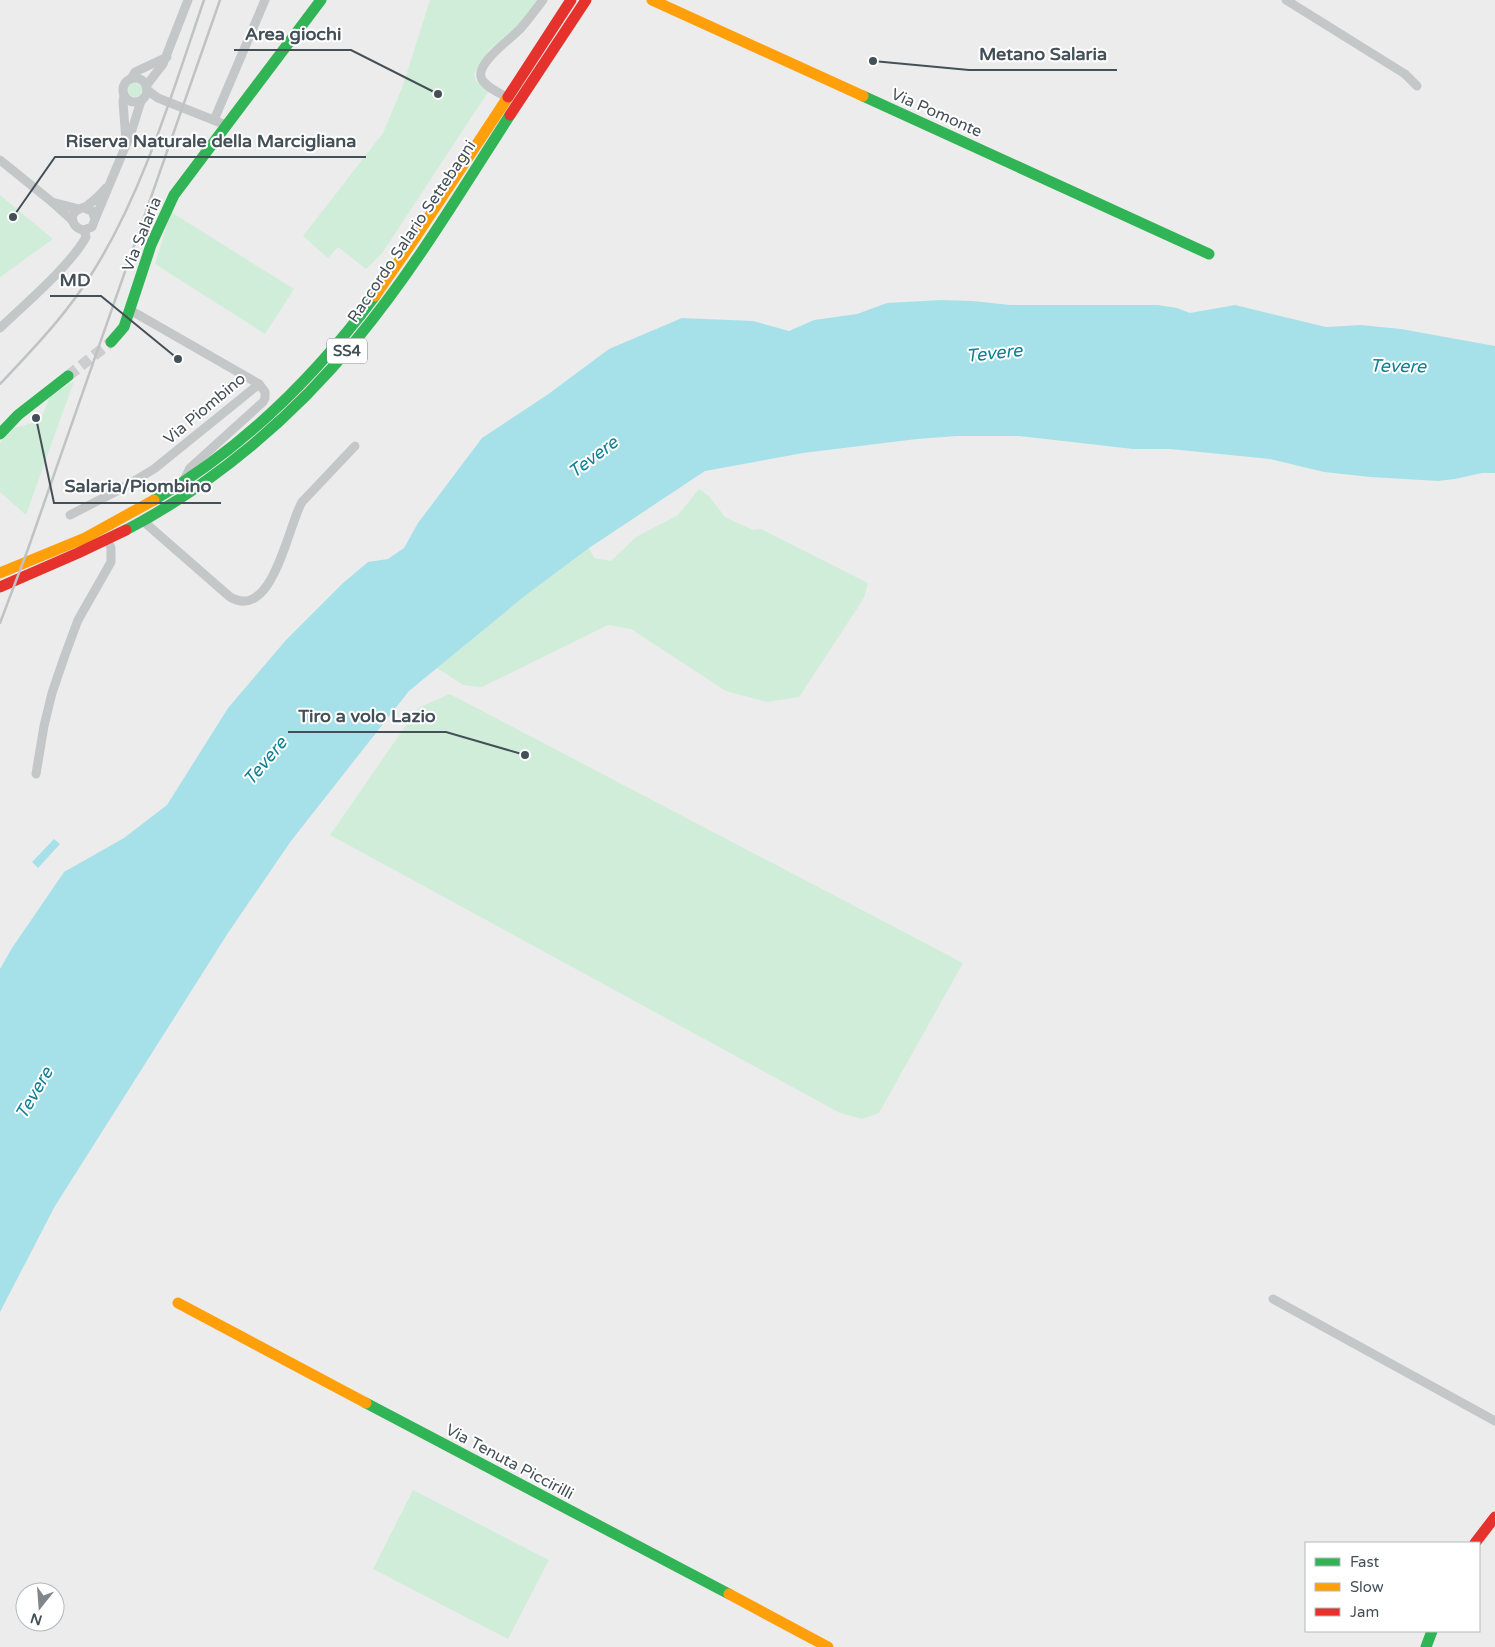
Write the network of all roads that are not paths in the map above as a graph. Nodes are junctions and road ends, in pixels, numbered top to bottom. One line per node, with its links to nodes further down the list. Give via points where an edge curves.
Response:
1 (188, 0): 9 (street)
2 (265, 0): 15 (street)
3 (321, 0): 16 (street, Via Salaria)
4 (543, 0): 14 (street, via 522,27 488,58 481,70 483,82)
5 (571, 0): 14 (street, Raccordo Salario Settebagni / SS4)
6 (586, 0): 35 (street, Raccordo Salario Settebagni / SS4, via 404,277 340,360 296,405 232,461)
7 (652, 0): 25 (street, Via Pomonte)
8 (1286, 0): 11 (street, via 1405,74)
9 (167, 56): 10 (street, via 136,72); 12 (street)
10 (132, 79): 12 (street, via 142,80); 13 (street, via 124,87)
11 (1417, 86)
12 (144, 94): 13 (street, via 133,102); 15 (street); 17 (street)
13 (124, 95): 17 (street)
14 (508, 98): 33 (street, Raccordo Salario Settebagni / SS4, via 399,263 354,324 285,399)
15 (214, 120): 16 (street)
16 (226, 125): 26 (street, Via Salaria, via 170,202 151,245)
17 (126, 141): 19 (street)
18 (0, 160): 20 (street)
19 (108, 186): 21 (street, via 94,201); 22 (street)
20 (52, 202): 21 (street); 23 (street)
21 (81, 208): 22 (street, via 92,211); 23 (street, via 74,214)
22 (95, 219): 24 (street, via 92,227)
23 (73, 222): 24 (street)
24 (84, 230): 27 (street, via 86,237 79,247)
25 (1209, 254)
26 (130, 310): 28 (street, Via Salaria, via 123,329); 30 (street, Via Piombino)
27 (0, 328)
28 (111, 342)
29 (68, 376): 31 (street, via 18,415)
30 (259, 384): 33 (street, via 266,392 263,402 190,468); 34 (street, Via Piombino, via 154,469)
31 (0, 434)
32 (355, 446): 35 (street, via 302,502 284,554 265,588 250,600 230,597)
33 (182, 483): 37 (street, Raccordo Salario Settebagni / SS4, via 89,537)
34 (70, 515)
35 (143, 521): 36 (street, Raccordo Salario Settebagni / SS4)
36 (108, 540): 38 (street, Raccordo Salario Settebagni / SS4); 39 (street, via 111,562 78,620 65,655 52,693)
37 (0, 574)
38 (0, 587)
39 (36, 774)
40 (1273, 1299): 42 (street)
41 (178, 1303): 46 (street, Via Tenuta Piccirilli)
42 (1495, 1421)
43 (1495, 1517): 44 (street)
44 (1476, 1542)
45 (1432, 1632): 47 (street)
46 (828, 1647)
47 (1426, 1647)

